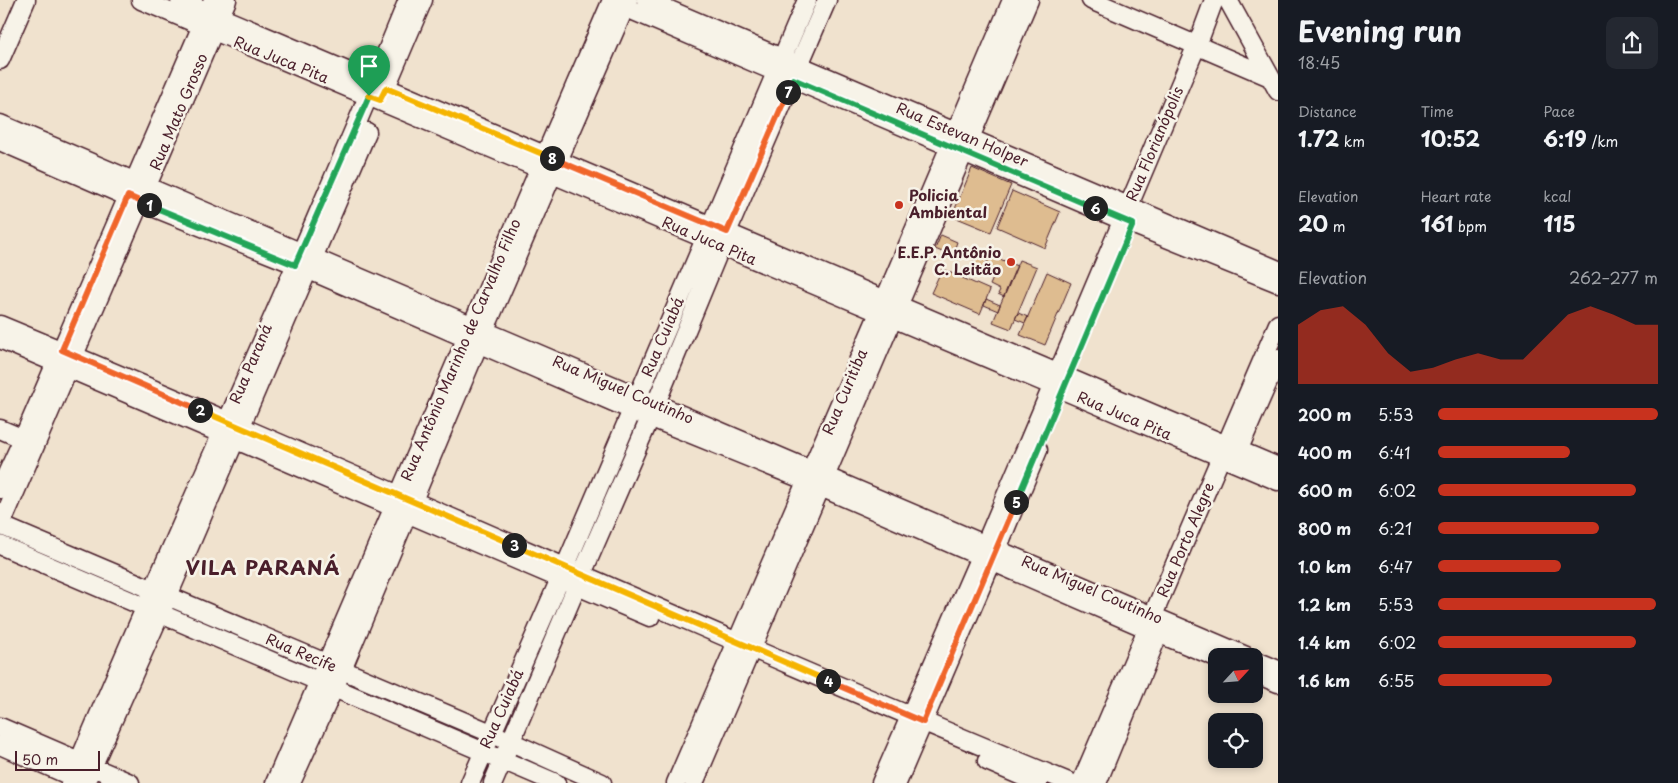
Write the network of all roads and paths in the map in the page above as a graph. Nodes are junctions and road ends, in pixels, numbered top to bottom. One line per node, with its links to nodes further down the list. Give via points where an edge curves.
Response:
1 (13, 0): 19 (street)
2 (26, 0): 21 (street)
3 (141, 0): 18 (street, Rua Juca Pita)
4 (180, 0): 18 (street, Rua Juca Pita)
5 (227, 0): 18 (street, Rua Mato Grosso)
6 (408, 0): 26 (street, Rua Paraná)
7 (423, 0): 26 (street, Rua Paraná)
8 (646, 0): 23 (street, Rua Estevan Holper)
9 (807, 0): 23 (street, Rua Cuiabá)
10 (827, 0): 24 (street, Rua Cuiabá)
11 (1012, 0): 29 (street, Rua Curitiba)
12 (1029, 0): 29 (street, Rua Curitiba)
13 (1091, 0): 20 (street)
14 (1120, 0): 20 (street)
15 (1214, 0): 20 (street, Rua Florianópolis)
16 (1228, 0): 20 (street, Rua Florianópolis); 22 (street)
17 (617, 2): 23 (street, Rua Estevan Holper); 30 (street, Rua Antônio Marinho de Carvalho Filho)
18 (211, 17): 26 (street, Rua Juca Pita); 31 (street, Rua Mato Grosso)
19 (0, 30)
20 (1204, 42): 22 (street); 25 (street); 32 (street, Rua Florianópolis)
21 (0, 60)
22 (1260, 60): 25 (street)
23 (779, 65): 24 (street, Rua Estevan Holper); 33 (street, Rua Cuiabá)
24 (796, 72): 29 (street, Rua Estevan Holper); 34 (street, Rua Cuiabá)
25 (1274, 84)
26 (377, 92): 30 (street, Rua Juca Pita); 35 (street, Rua Paraná)
27 (0, 124): 31 (street, Rua Miguel Coutinho)
28 (0, 141): 31 (street, Rua Miguel Coutinho)
29 (960, 142): 32 (street, Rua Estevan Holper); 38 (street, Rua Curitiba)
30 (549, 165): 33 (street, Rua Juca Pita); 41 (street, Rua Antônio Marinho de Carvalho Filho)
31 (137, 191): 35 (street, Rua Miguel Coutinho); 44 (street, Rua Mato Grosso)
32 (1130, 215): 36 (street, Rua Estevan Holper); 37 (street, Rua Estevan Holper); 45 (street, Rua Florianópolis)
33 (707, 232): 34 (street, Rua Juca Pita); 46 (street, Rua Cuiabá)
34 (724, 239): 38 (street, Rua Juca Pita); 47 (street, Rua Cuiabá)
35 (304, 261): 41 (street, Rua Miguel Coutinho); 49 (street, Rua Paraná)
36 (1278, 270)
37 (1278, 283)
38 (889, 308): 45 (street, Rua Juca Pita); 53 (street, Rua Curitiba)
39 (1278, 324): 51 (street, Rua Porto Alegre)
40 (0, 325): 44 (street)
41 (475, 334): 46 (street, Rua Miguel Coutinho); 56 (street, Rua Antônio Marinho de Carvalho Filho)
42 (0, 339): 44 (street)
43 (1278, 359): 51 (street, Rua Porto Alegre)
44 (65, 360): 49 (street); 50 (street, Rua Mato Grosso)
45 (1060, 382): 51 (street, Rua Juca Pita); 59 (street, Rua Florianópolis)
46 (635, 403): 47 (street, Rua Miguel Coutinho); 60 (street, Rua Cuiabá)
47 (653, 411): 53 (street, Rua Miguel Coutinho); 61 (street, Rua Cuiabá)
48 (0, 429): 50 (street)
49 (231, 430): 56 (street); 62 (street, Rua Paraná)
50 (29, 442): 55 (street, Rua Mato Grosso); 57 (street, Rua Mato Grosso)
51 (1230, 453): 52 (street, Rua Juca Pita); 54 (street, Rua Juca Pita); 64 (street, Rua Porto Alegre)
52 (1278, 467)
53 (816, 479): 59 (street, Rua Miguel Coutinho); 66 (street, Rua Curitiba)
54 (1278, 481)
55 (0, 489)
56 (403, 505): 60 (street); 68 (street, Rua Antônio Marinho de Carvalho Filho); 70 (street, Rua Antônio Marinho de Carvalho Filho)
57 (0, 526): 62 (street, Rua Recife)
58 (0, 545): 63 (street, Rua Recife)
59 (988, 553): 64 (street, Rua Miguel Coutinho); 75 (street, Rua Florianópolis)
60 (562, 572): 61 (street); 77 (street, Rua Cuiabá)
61 (579, 580): 66 (street); 78 (street, Rua Cuiabá)
62 (160, 593): 63 (street, Rua Paraná); 68 (street, Rua Recife)
63 (152, 610): 73 (street, Rua Recife); 82 (street, Rua Paraná)
64 (1156, 625): 65 (street, Rua Miguel Coutinho); 67 (street, Rua Miguel Coutinho); 96 (street, Rua Porto Alegre); 97 (street, Rua Porto Alegre)
65 (1223, 648)
66 (742, 651): 75 (street); 90 (street, Rua Curitiba); 91 (street, Rua Curitiba)
67 (1208, 653)
68 (326, 663): 70 (street, Rua Recife); 73 (street, Rua Antônio Marinho de Carvalho Filho)
69 (1263, 664): 71 (street)
70 (342, 670): 73 (street, Rua Antônio Marinho de Carvalho Filho); 77 (street, Rua Recife)
71 (1278, 670)
72 (1263, 677): 74 (street)
73 (326, 684): 80 (street, Rua Recife); 84 (street, Rua Antônio Marinho de Carvalho Filho); 85 (street, Rua Antônio Marinho de Carvalho Filho)
74 (1278, 684)
75 (914, 724): 92 (street, Rua Florianópolis); 93 (street, Rua Florianópolis); 94 (street); 95 (street)
76 (0, 727): 82 (street)
77 (491, 733): 78 (street, Rua Recife); 80 (street, Rua Cuiabá)
78 (512, 742): 81 (street, Rua Cuiabá); 89 (street, Rua Recife)
79 (0, 746): 82 (street)
80 (483, 752): 81 (street, Rua Recife); 86 (street, Rua Cuiabá)
81 (504, 760): 87 (street, Rua Cuiabá); 88 (street, Rua Recife)
82 (82, 776): 83 (street)
83 (130, 783)
84 (275, 783)
85 (291, 783)
86 (470, 783)
87 (494, 783)
88 (556, 783)
89 (602, 783)
90 (676, 783)
91 (694, 783)
92 (881, 783)
93 (897, 783)
94 (1038, 783)
95 (1072, 783)
96 (1082, 783)
97 (1097, 783)

